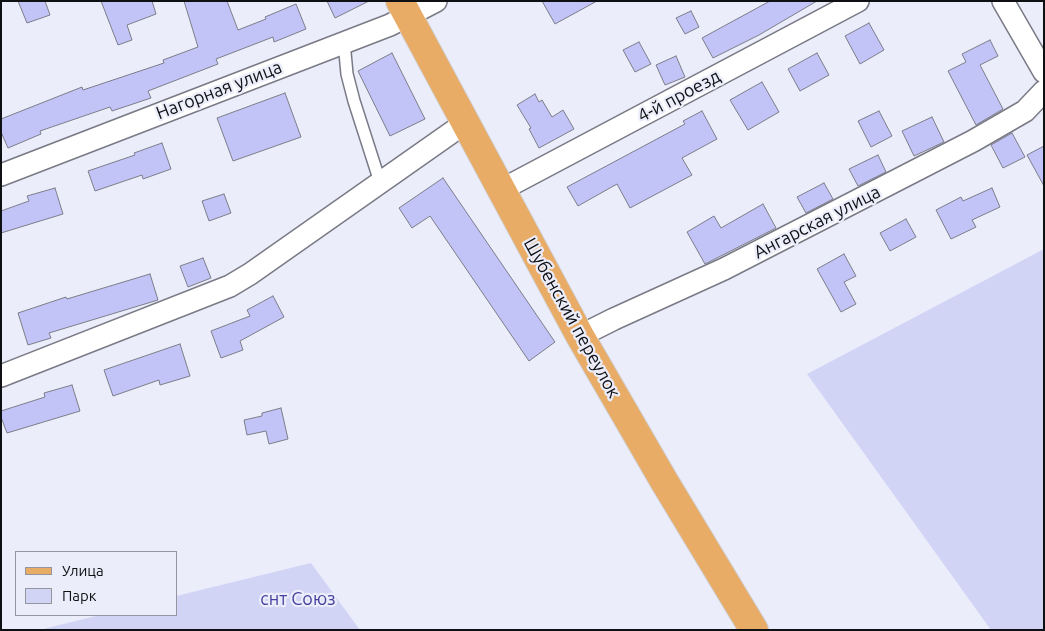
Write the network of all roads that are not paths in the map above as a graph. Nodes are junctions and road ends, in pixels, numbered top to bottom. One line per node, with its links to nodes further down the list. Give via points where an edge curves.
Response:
1 (436, 1): 4 (street, Нагорная улица)
2 (858, 1): 11 (street, 4-й проезд)
3 (1003, 1): 6 (street)
4 (404, 9): 5 (street, Нагорная улица, via 390,25); 8 (main road, Шубенский переулок)
5 (344, 42): 9 (street, Нагорная улица); 10 (lane, via 347,74)
6 (1044, 72)
7 (1044, 91): 12 (street, Ангарская улица, via 1025,111 973,141 724,270)
8 (465, 123): 10 (street); 11 (main road, Шубенский переулок)
9 (1, 175)
10 (380, 182): 13 (street, via 230,286)
11 (501, 190): 12 (main road, Шубенский переулок)
12 (580, 336): 14 (main road, Шубенский переулок)
13 (1, 376)
14 (754, 630)

